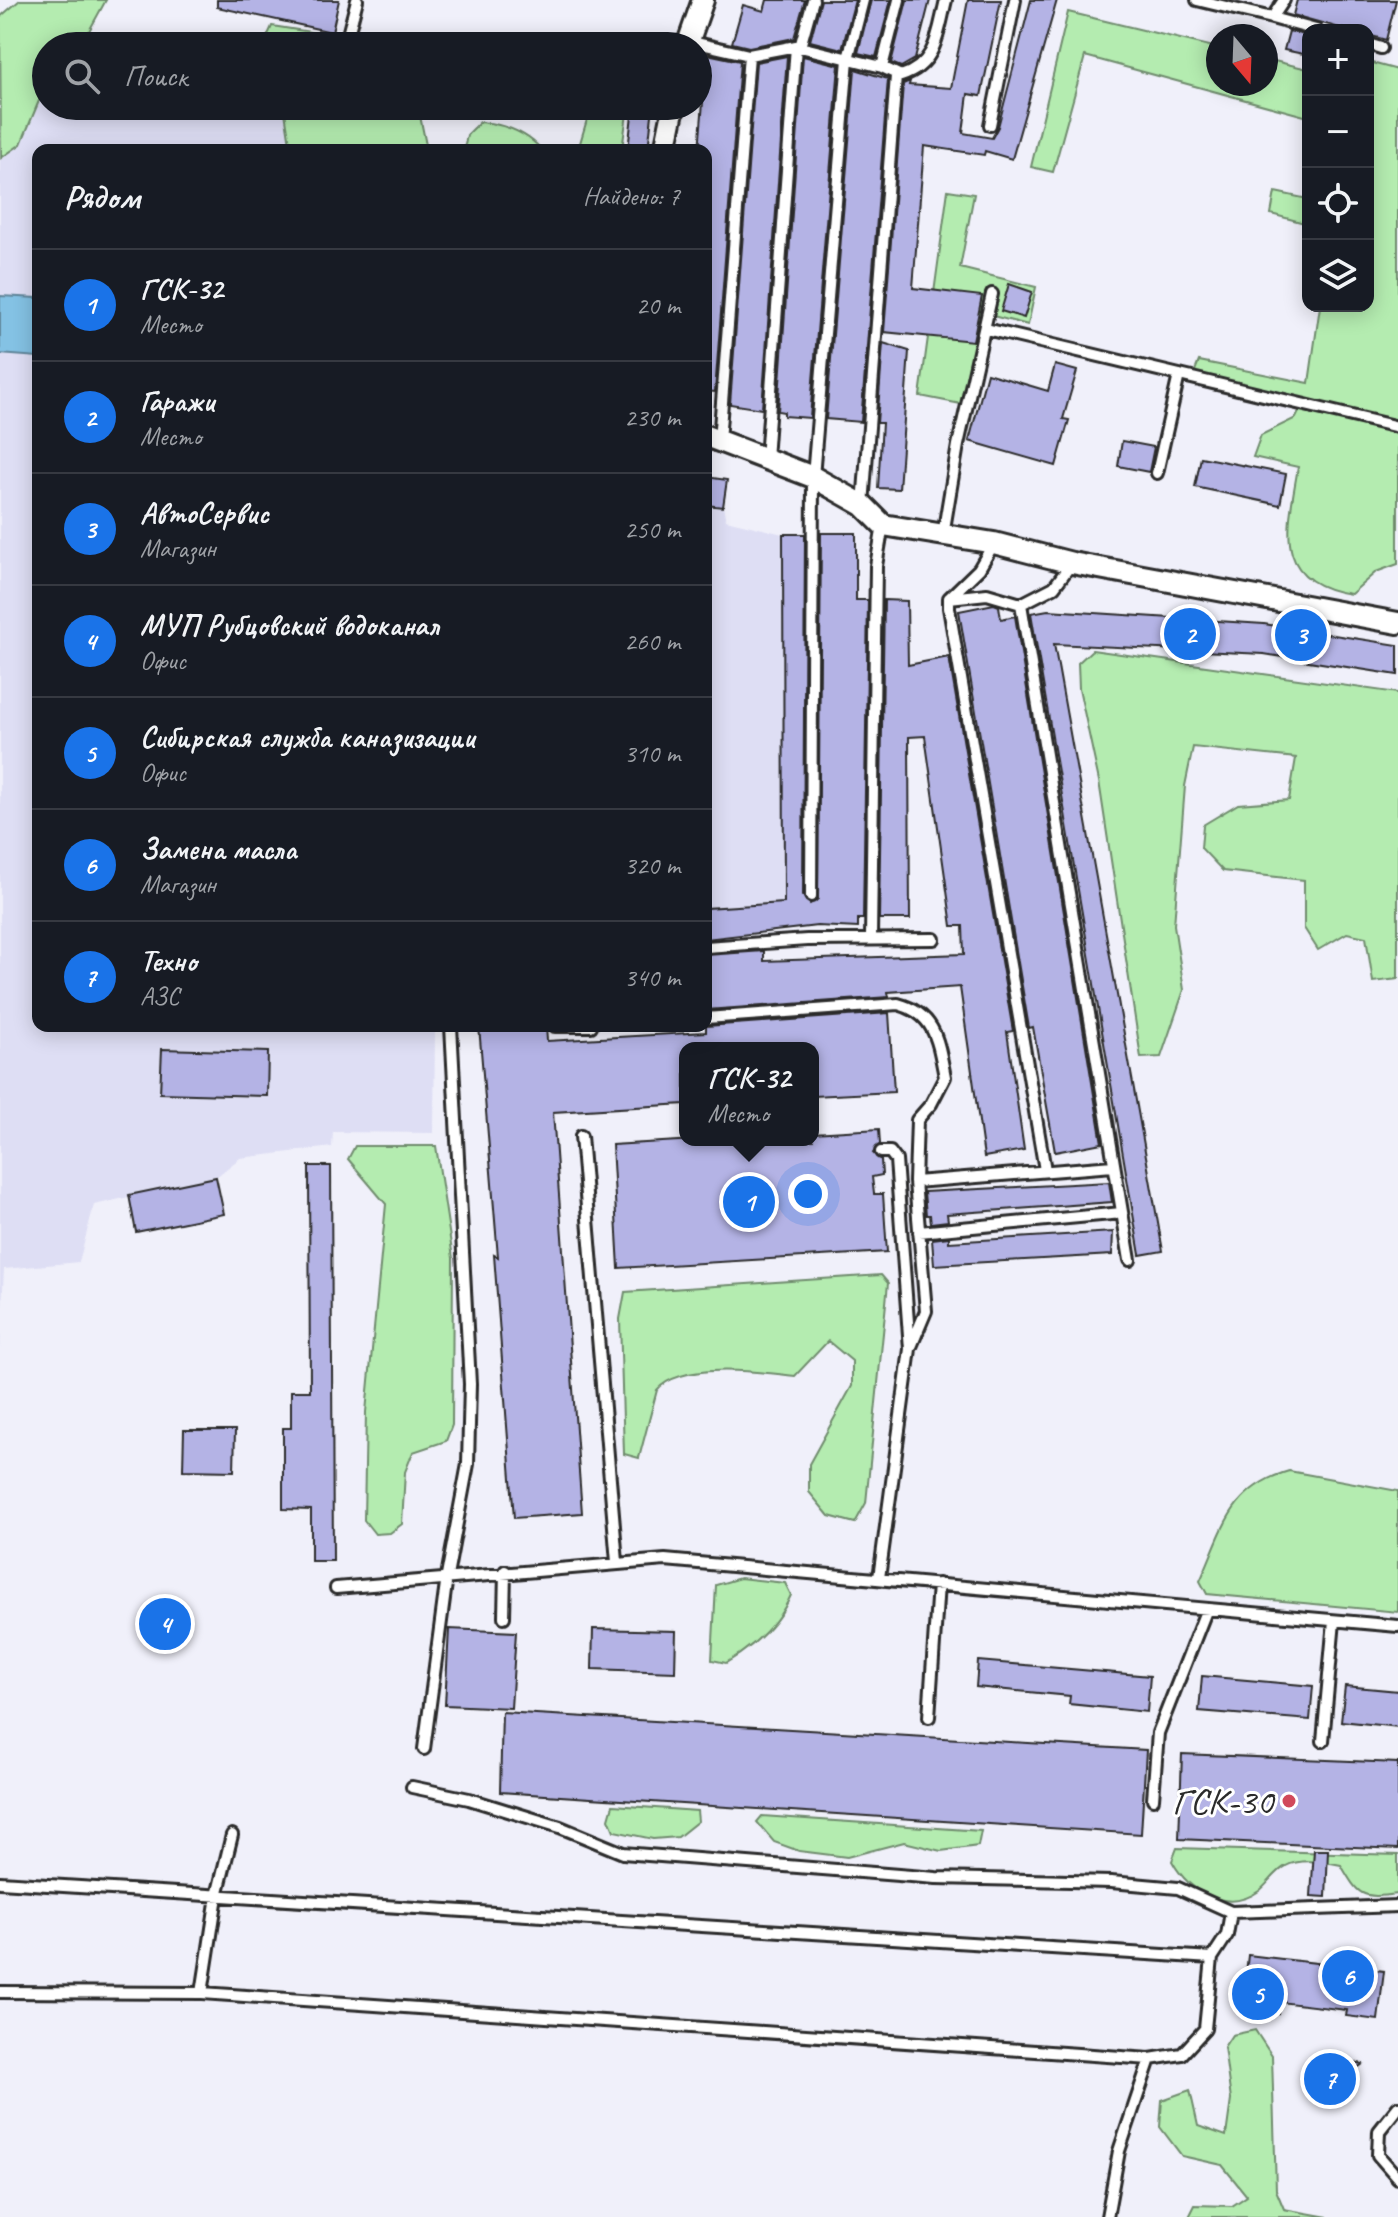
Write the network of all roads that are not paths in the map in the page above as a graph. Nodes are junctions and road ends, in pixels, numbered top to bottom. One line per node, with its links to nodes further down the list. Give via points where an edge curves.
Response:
1 (357, 0): 12 (lane)
2 (703, 0): 13 (street)
3 (813, 0): 14 (lane)
4 (863, 0): 19 (lane)
5 (899, 0): 20 (lane)
6 (946, 0): 21 (lane, via 933,55 915,72)
7 (1015, 0): 23 (lane)
8 (1197, 0): 10 (lane)
9 (1284, 0): 10 (lane)
10 (1272, 18): 11 (lane)
11 (1302, 26)
12 (349, 31)
13 (692, 32)
14 (798, 46): 18 (lane); 19 (lane); 30 (lane)
15 (1374, 46): 17 (lane)
16 (712, 48): 18 (lane)
17 (1381, 48)
18 (749, 55): 29 (lane)
19 (848, 59): 20 (lane); 32 (lane)
20 (882, 67): 21 (lane)
21 (896, 76): 33 (lane)
22 (671, 120): 24 (street)
23 (990, 125)
24 (666, 144)
25 (992, 294): 26 (lane)
26 (986, 329): 27 (lane); 35 (lane)
27 (1179, 375): 28 (lane); 31 (lane)
28 (1398, 427)
29 (712, 440): 30 (street)
30 (766, 460): 32 (street)
31 (1157, 473)
32 (813, 477): 33 (street); 41 (lane)
33 (863, 505): 34 (street)
34 (883, 525): 35 (street); 42 (lane, via 876,566)
35 (943, 535): 36 (street)
36 (994, 543): 37 (street); 38 (lane, via 979,569)
37 (1072, 563): 39 (lane, via 1054,587); 40 (street)
38 (949, 598): 39 (lane, via 987,594); 50 (lane)
39 (1021, 604): 49 (lane)
40 (1398, 623)
41 (811, 896)
42 (871, 938): 43 (lane); 44 (lane)
43 (934, 939)
44 (712, 947)
45 (712, 1018): 51 (lane, via 898,1004 923,1014 934,1030 945,1077 917,1120)
46 (451, 1032): 58 (lane, via 470,1384 468,1464)
47 (581, 1136): 56 (lane)
48 (881, 1152): 55 (lane, via 890,1152 896,1160)
49 (1113, 1166): 50 (lane); 52 (lane)
50 (1045, 1170): 51 (lane)
51 (915, 1182): 53 (lane)
52 (1122, 1213): 53 (lane); 54 (lane)
53 (919, 1232): 55 (lane, via 926,1311)
54 (1130, 1260)
55 (910, 1349): 59 (lane)
56 (617, 1562): 57 (lane); 59 (lane, via 665,1560)
57 (505, 1571): 58 (lane); 63 (lane)
58 (447, 1576): 61 (lane); 68 (lane)
59 (879, 1578): 60 (lane)
60 (938, 1584): 62 (lane); 66 (lane)
61 (336, 1588)
62 (1206, 1611): 64 (lane); 70 (lane, via 1158,1733)
63 (504, 1617)
64 (1334, 1621): 65 (lane); 67 (lane)
65 (1398, 1626)
66 (929, 1717)
67 (1323, 1741)
68 (424, 1749)
69 (412, 1787): 75 (lane, via 560,1827 623,1853 936,1878 1178,1888)
70 (1153, 1799)
71 (232, 1835): 73 (lane)
72 (0, 1882): 73 (lane)
73 (217, 1896): 76 (lane); 78 (lane)
74 (1398, 1906): 75 (lane)
75 (1231, 1912): 76 (lane, via 1227,1935)
76 (1212, 1958): 79 (lane, via 1205,2029 1182,2054)
77 (0, 1992): 78 (lane)
78 (202, 1993): 79 (lane)
79 (1150, 2059): 82 (lane, via 1119,2151)
80 (1398, 2107): 81 (lane, via 1379,2131 1378,2155)
81 (1398, 2178)
82 (1107, 2217)

